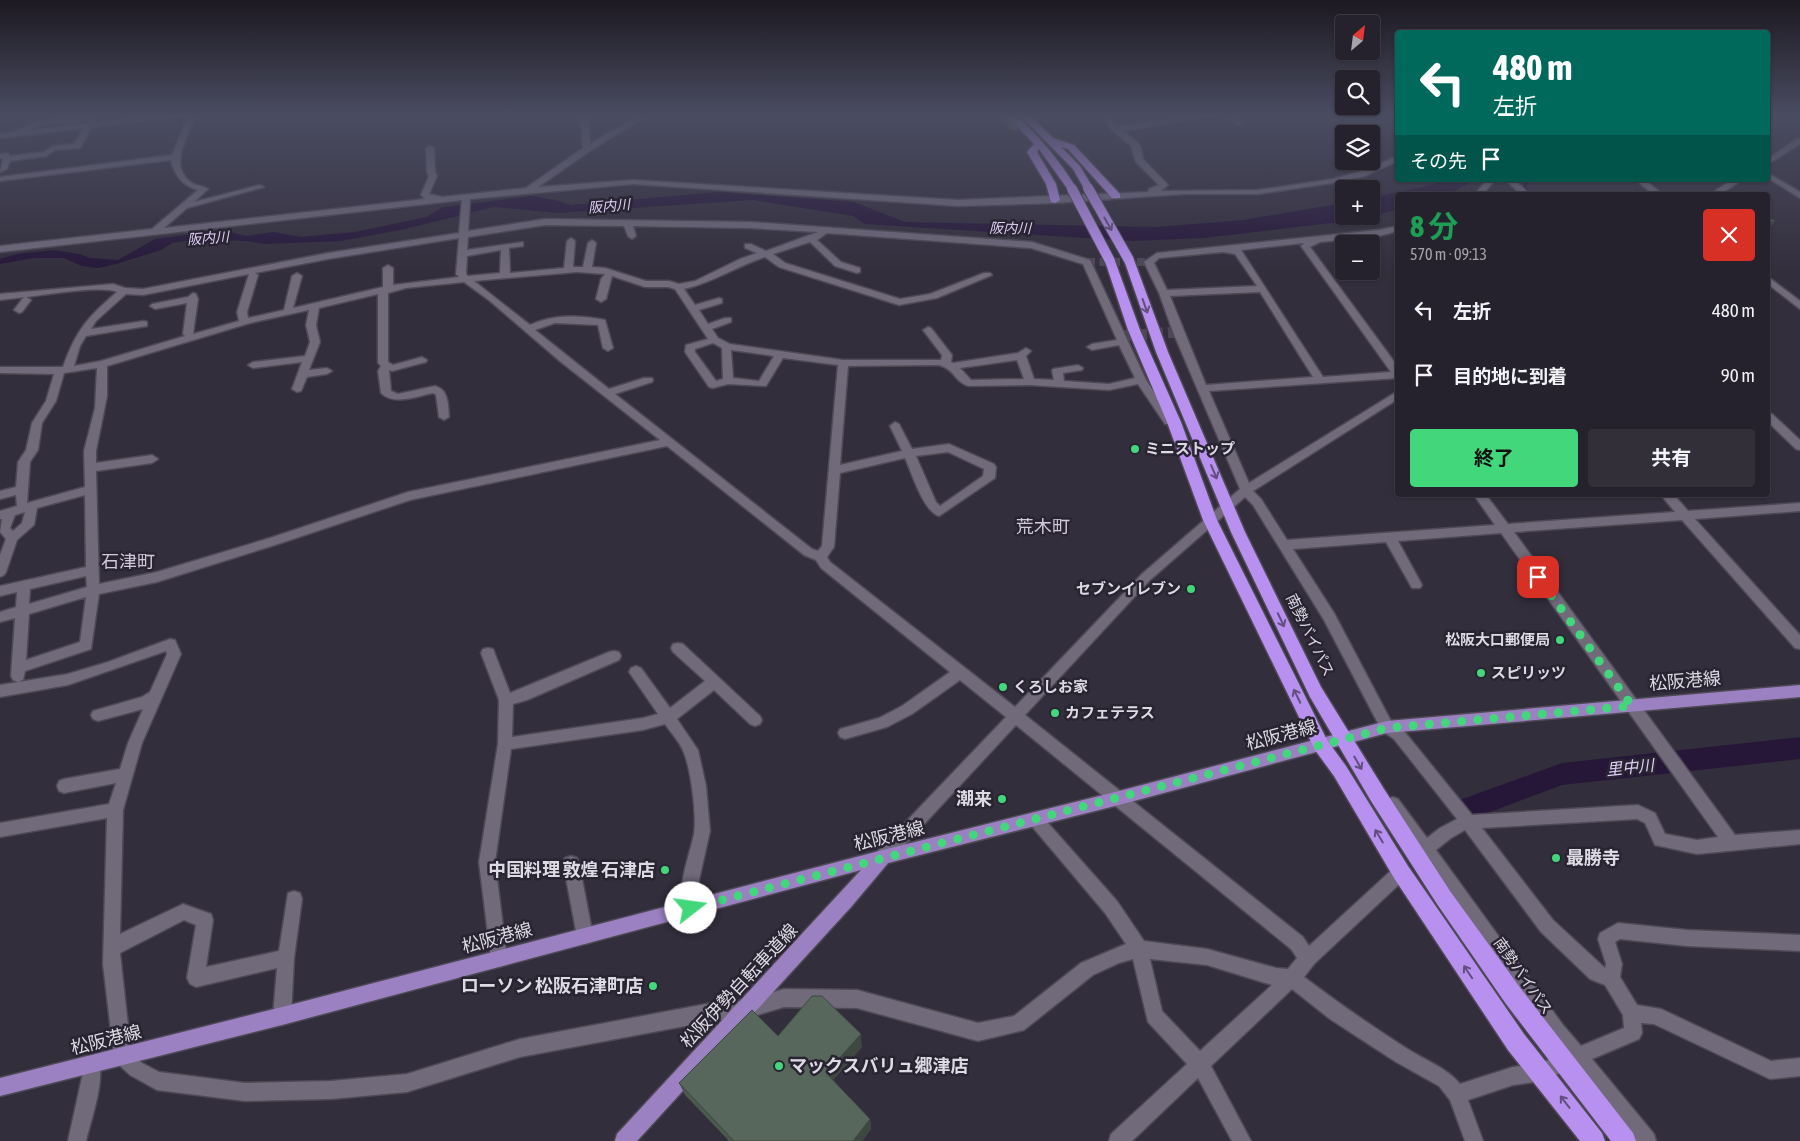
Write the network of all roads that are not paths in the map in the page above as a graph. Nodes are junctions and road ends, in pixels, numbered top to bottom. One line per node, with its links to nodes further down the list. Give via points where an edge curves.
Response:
1 (99, 167): 12 (street)
2 (177, 167): 30 (street, via 190,185 204,189)
3 (431, 167): 28 (street, via 433,176 425,197)
4 (561, 167): 20 (street)
5 (1041, 167): 29 (highway, via 1051,184)
6 (1059, 167): 116 (highway, 南勢バイパス, bridge, via 1110,261 1134,330)
7 (1076, 167): 130 (highway, 南勢バイパス, one-way to 130, bridge, via 1129,260 1162,352)
8 (1090, 167): 26 (highway)
9 (1146, 167): 25 (street, via 1164,185)
10 (1377, 167): 25 (street, via 1333,181 1258,192)
11 (1770, 176): 18 (street)
12 (0, 179)
13 (1489, 182): 21 (street)
14 (1512, 182): 22 (street)
15 (1643, 182): 23 (street)
16 (1735, 182): 24 (street)
17 (1800, 184): 18 (street)
18 (1784, 185): 27 (street)
19 (260, 187): 30 (street)
20 (528, 190): 28 (street); 29 (street, via 633,182 958,203)
21 (1481, 192)
22 (1523, 192)
23 (1655, 192)
24 (1718, 192)
25 (1137, 195): 26 (street)
26 (1116, 196): 29 (street)
27 (1800, 196)
28 (462, 199): 34 (street); 35 (street)
29 (1055, 200)
30 (183, 208): 34 (street)
31 (627, 222): 33 (street, via 664,226 750,225); 35 (street, via 545,222); 36 (street)
32 (1395, 229): 37 (street)
33 (825, 230): 38 (street); 85 (street, via 1032,245 1088,262)
34 (154, 231): 44 (street)
35 (463, 232): 46 (street); 62 (street, via 143,292)
36 (632, 236)
37 (1325, 238): 45 (street); 101 (street, via 1305,246)
38 (811, 239): 47 (street); 51 (street, via 838,264)
39 (571, 241): 49 (street)
40 (592, 243): 50 (street)
41 (520, 244): 42 (street)
42 (505, 246): 46 (street); 54 (street)
43 (748, 246): 47 (street)
44 (0, 249)
45 (1216, 249): 60 (street, via 1238,252); 63 (street, via 1157,256 1149,262)
46 (462, 254): 57 (street, via 461,274)
47 (763, 254): 55 (street, via 782,265 899,302 948,292); 59 (street, via 698,283)
48 (388, 268): 61 (street)
49 (568, 269): 50 (street); 54 (street)
50 (587, 270): 52 (street)
51 (857, 270)
52 (610, 272): 59 (street, via 645,284); 67 (street)
53 (253, 275): 77 (street, via 242,312)
54 (505, 275): 57 (street)
55 (987, 275)
56 (297, 276): 75 (street)
57 (465, 279): 61 (street); 80 (street)
58 (1770, 282): 72 (street)
59 (678, 287): 73 (street)
60 (1263, 289): 63 (street); 104 (street)
61 (385, 290): 71 (street); 95 (street, via 383,363)
62 (124, 291): 65 (street, via 113,287 92,288); 82 (street, via 92,319)
63 (1164, 293): 110 (street)
64 (0, 297): 65 (street)
65 (20, 299): 66 (street); 69 (street); 74 (street)
66 (44, 299)
67 (601, 299)
68 (719, 301): 73 (street)
69 (0, 302)
70 (155, 306): 83 (street, via 193,298)
71 (315, 306): 75 (street); 90 (street, via 311,325 315,342)
72 (1800, 306)
73 (693, 309): 79 (street)
74 (19, 310)
75 (289, 312): 77 (street)
76 (728, 320): 79 (street)
77 (244, 322): 83 (street)
78 (144, 324): 82 (street)
79 (706, 328): 84 (street)
80 (529, 329): 88 (street, via 556,318 602,322); 112 (street)
81 (928, 330): 96 (street, via 947,355)
82 (84, 333): 99 (street)
83 (190, 338): 93 (street)
84 (714, 340): 86 (street); 107 (street, via 690,347 690,352 713,385)
85 (1121, 342): 87 (street); 106 (street)
86 (728, 347): 89 (street); 107 (street)
87 (1092, 347)
88 (608, 348)
89 (780, 354): 92 (street); 107 (street, via 762,384)
90 (310, 358): 94 (street); 102 (street)
91 (422, 360): 95 (street, via 392,368)
92 (843, 363): 96 (street, via 939,362); 123 (street)
93 (102, 364): 99 (street); 122 (street, via 100,412)
94 (253, 365)
95 (387, 365): 114 (street, via 383,371 386,393 398,397 435,389 441,394)
96 (950, 365): 108 (street, via 969,383); 108 (street, via 1024,354)
97 (1078, 368): 109 (street, via 1057,371)
98 (0, 370): 99 (street)
99 (63, 370): 124 (street, via 38,423 32,450 24,462)
100 (327, 371): 102 (street)
101 (1395, 372)
102 (303, 374): 111 (street)
103 (1395, 375): 104 (street)
104 (1319, 379): 110 (street)
105 (648, 380): 112 (street)
106 (1141, 380): 109 (street, via 1110,387); 116 (street, via 1169,422)
107 (728, 381)
108 (1030, 382): 109 (street)
109 (1059, 382)
110 (1202, 388): 125 (street)
111 (297, 389)
112 (609, 393): 118 (street)
113 (1395, 396): 125 (street)
114 (444, 417)
115 (1770, 418): 119 (street)
116 (1174, 422): 135 (highway, 南勢バイパス)
117 (895, 426): 120 (street)
118 (669, 442): 140 (street, via 808,552); 145 (street, via 408,496 274,542 157,577)
119 (1800, 446)
120 (909, 453): 120 (street, via 949,448 990,467 989,478 939,512 931,504); 123 (street)
121 (152, 460): 122 (street)
122 (89, 468): 126 (street)
123 (834, 470): 140 (street, via 828,548)
124 (22, 489): 127 (street); 132 (street, via 21,502)
125 (1246, 490): 130 (street); 138 (street)
126 (90, 491): 132 (street); 141 (street)
127 (0, 495)
128 (1481, 497): 136 (street)
129 (1670, 497): 134 (street)
130 (1228, 506): 135 (street); 169 (highway, 南勢バイパス, one-way to 169, via 1306,674)
131 (1800, 506): 134 (street)
132 (28, 507): 133 (street); 139 (street, via 28,525)
133 (5, 513): 139 (street)
134 (1685, 515): 136 (street); 149 (street)
135 (1210, 520): 164 (street, via 1146,577); 171 (highway, 南勢バイパス, one-way to 135)
136 (1503, 528): 137 (street); 162 (street)
137 (1390, 538): 138 (street); 143 (street)
138 (1285, 545): 167 (street, via 1329,617)
139 (7, 546): 142 (street)
140 (821, 557): 155 (street, via 825,565)
141 (92, 570): 144 (street); 145 (street)
142 (0, 572)
143 (1416, 585)
144 (24, 586): 146 (street); 147 (street)
145 (93, 590): 147 (street); 153 (street, via 86,645)
146 (0, 592)
147 (22, 612): 148 (street); 153 (street)
148 (0, 617)
149 (1800, 644)
150 (678, 648): 156 (street)
151 (488, 653): 161 (street)
152 (614, 656): 161 (street)
153 (19, 668): 157 (street)
154 (636, 672): 165 (street)
155 (960, 672): 164 (street); 168 (street, via 882,724)
156 (714, 682): 165 (street); 166 (street)
157 (17, 686): 158 (street); 160 (street, via 52,683 105,669 170,644 174,654)
158 (0, 691)
159 (1800, 691): 162 (main road, 松阪港線)
160 (156, 696): 163 (street, via 146,702); 172 (street)
161 (506, 700): 170 (street)
162 (1632, 706): 167 (main road, 松阪港線); 181 (street)
163 (98, 715)
164 (1016, 716): 174 (street); 183 (street)
165 (669, 717): 170 (street, via 643,724); 187 (street, via 691,750 699,786 702,831 691,880)
166 (755, 720)
167 (1387, 728): 169 (main road, 松阪港線); 178 (street, via 1398,735)
168 (845, 733)
169 (1344, 738): 171 (main road, 松阪港線); 175 (highway, 南勢バイパス, one-way to 175)
170 (505, 744): 194 (street, via 487,862)
171 (1321, 745): 174 (main road, 松阪港線); 185 (highway, 南勢バイパス, one-way to 171)
172 (125, 775): 173 (street); 176 (street)
173 (64, 786)
174 (1119, 798): 177 (main road, 松阪港線); 193 (street, via 1296,943)
175 (1383, 806): 182 (street, via 1393,804); 201 (highway, 南勢バイパス, via 1415,856)
176 (115, 810): 179 (street); 190 (street)
177 (1035, 819): 183 (main road, 松阪港線); 191 (street, via 1111,907)
178 (1468, 822): 181 (street, via 1638,812 1650,818 1660,840 1697,847); 182 (street, via 1452,828); 196 (street, via 1547,926 1596,974)
179 (0, 830)
180 (1800, 837): 181 (street)
181 (1731, 843)
182 (1426, 849): 201 (street)
183 (883, 857): 187 (main road, 松阪港線); 197 (main road, 松阪伊勢自転車道線)
184 (571, 863): 188 (street)
185 (1401, 872): 193 (street); 205 (highway, 南勢バイパス, one-way to 185, via 1516,1042)
186 (294, 898): 192 (street)
187 (691, 908): 188 (main road, 松阪港線)
188 (585, 936): 194 (main road, 松阪港線)
189 (1800, 943): 196 (street, via 1618,931 1606,939 1614,964)
190 (111, 949): 192 (street, via 183,912 205,920 196,978); 200 (street)
191 (1138, 949): 195 (street, via 1207,957 1276,977); 197 (street, via 1087,969 1018,1024 978,1032 857,999 784,998); 202 (street, via 1154,1016)
192 (286, 958): 199 (street)
193 (1308, 958): 195 (street)
194 (499, 959): 199 (main road, 松阪港線)
195 (1292, 978): 202 (street); 207 (street, via 1336,1013 1445,1080)
196 (1611, 979): 198 (street)
197 (744, 1010): 200 (street, via 717,1011 520,1048 407,1083 331,1090 246,1092 157,1081); 209 (main road, 松阪伊勢自転車道線)
198 (1632, 1013): 201 (street, via 1633,1034); 204 (street, via 1654,1016 1770,1070)
199 (282, 1016): 200 (main road, 松阪港線)
200 (123, 1057): 203 (main road, 松阪港線)
201 (1570, 1060): 205 (street); 214 (highway, 南勢バイパス); 215 (street)
202 (1200, 1064): 210 (street); 211 (street)
203 (92, 1065): 206 (main road, 松阪港線); 208 (street)
204 (1800, 1067)
205 (1541, 1072): 207 (street, via 1513,1076); 213 (highway, 南勢バイパス, one-way to 205)
206 (0, 1087)
207 (1457, 1094): 212 (street)
208 (77, 1141)
209 (624, 1141)
210 (1118, 1141)
211 (1242, 1141)
212 (1474, 1141)
213 (1594, 1141)
214 (1625, 1141)
215 (1647, 1141)

